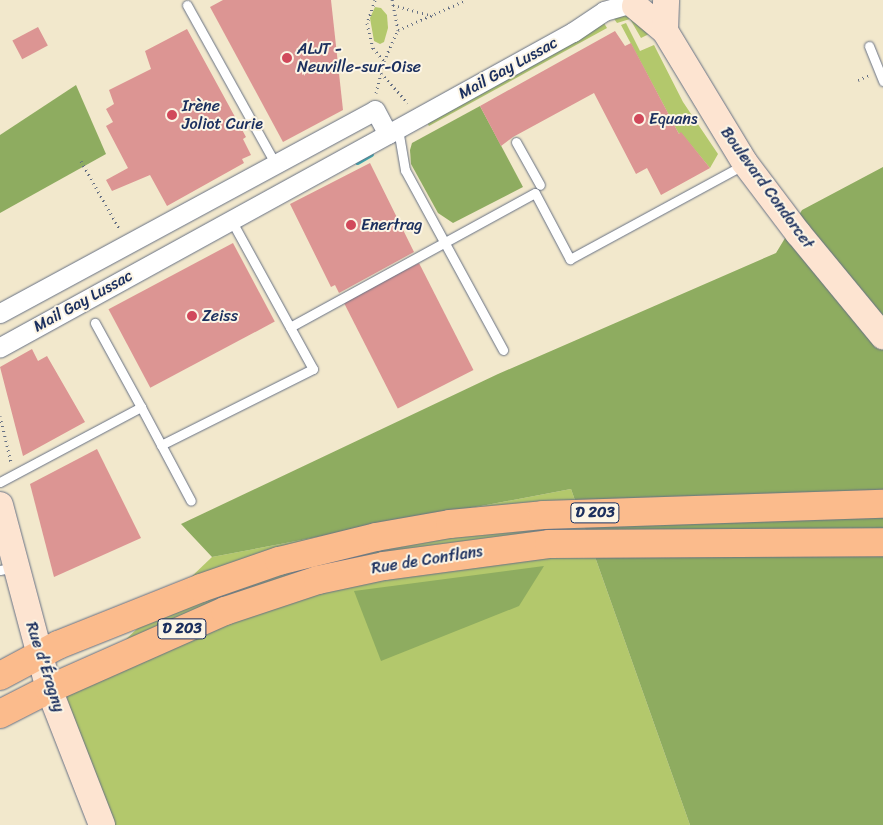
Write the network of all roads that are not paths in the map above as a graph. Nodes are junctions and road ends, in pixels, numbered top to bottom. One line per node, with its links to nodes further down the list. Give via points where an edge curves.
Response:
1 (660, 0): 3 (main road, via 649,6)
2 (666, 0): 5 (main road)
3 (629, 3): 5 (main road, Boulevard Condorcet); 8 (street, Mail Gay Lussac, via 604,10 573,32)
4 (187, 5): 11 (lane)
5 (665, 31): 10 (main road, Boulevard Condorcet)
6 (869, 46): 7 (lane)
7 (883, 81)
8 (393, 131): 11 (street, Mail Gay Lussac, via 375,110); 13 (street, Mail Gay Lussac); 16 (lane, via 405,170)
9 (516, 142): 12 (lane)
10 (745, 163): 16 (lane, via 570,259 535,193); 21 (main road, Boulevard Condorcet)
11 (276, 164): 13 (street); 15 (street, Mail Gay Lussac)
12 (540, 184)
13 (290, 188): 14 (street, Mail Gay Lussac)
14 (231, 220): 17 (street, Mail Gay Lussac); 20 (lane)
15 (152, 231): 17 (street); 18 (street, Mail Gay Lussac)
16 (444, 242): 20 (lane); 23 (lane)
17 (166, 255): 22 (street, Mail Gay Lussac)
18 (0, 314)
19 (95, 322): 24 (lane)
20 (290, 327): 25 (lane, via 313,369)
21 (883, 336)
22 (0, 347)
23 (503, 350)
24 (141, 407): 25 (lane); 26 (lane)
25 (161, 444): 27 (lane)
26 (0, 482)
27 (191, 501)
28 (883, 504): 34 (main road, Rue de Conflans / D 203, via 543,515 410,531 310,553 235,576)
29 (0, 505): 33 (main road, Rue d'Éragny)
30 (883, 530): 31 (main road)
31 (830, 542): 32 (main road, Rue de Conflans / D 203); 36 (main road, Rue de Conflans / D 203, via 549,544 384,566 255,600)
32 (883, 542)
33 (8, 569): 34 (main road, Rue d'Éragny)
34 (38, 654): 35 (main road, Rue de Conflans / D 203); 36 (main road, Rue d'Éragny)
35 (0, 676)
36 (49, 689): 37 (main road, Rue de Conflans / D 203); 38 (main road, Rue d'Éragny)
37 (0, 714)
38 (102, 825)

